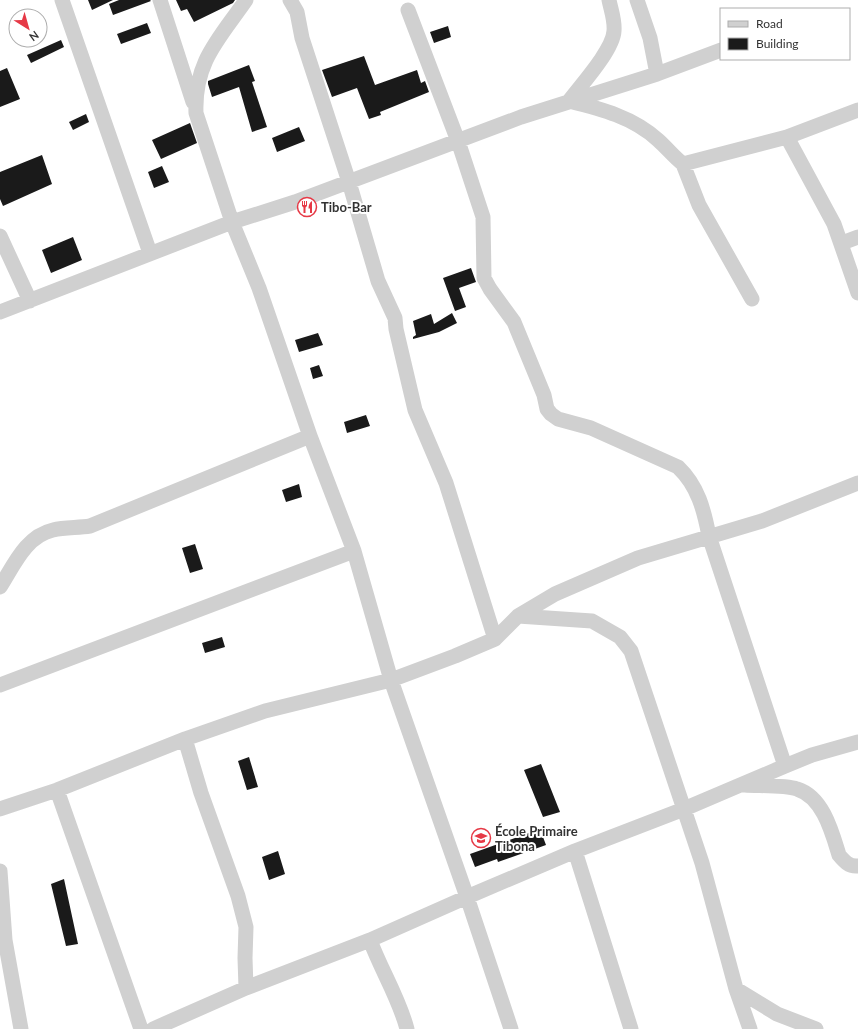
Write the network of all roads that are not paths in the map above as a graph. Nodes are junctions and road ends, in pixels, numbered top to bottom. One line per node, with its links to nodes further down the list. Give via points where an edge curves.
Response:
1 (62, 0): 21 (street)
2 (160, 0): 12 (street)
3 (246, 0): 12 (street, via 202,66 195,94)
4 (290, 0): 16 (street, via 296,12 302,38)
5 (609, 0): 10 (street, via 614,32 612,41 602,60)
6 (637, 0): 9 (street, via 650,38)
7 (408, 10): 14 (street)
8 (720, 50): 9 (street)
9 (657, 74): 10 (street)
10 (569, 101): 14 (street, via 521,116); 15 (street, via 630,119 658,140)
11 (858, 110): 13 (street)
12 (196, 113): 17 (street)
13 (786, 137): 15 (street); 20 (street)
14 (458, 141): 16 (street); 28 (street, via 483,217 484,278 514,322 544,395 547,409 558,419 591,428 678,467 690,478 699,498)
15 (683, 164): 23 (street, via 699,205)
16 (349, 182): 17 (street); 32 (street, via 378,281 395,318 415,410 446,483)
17 (232, 222): 21 (street); 26 (street, via 259,288)
18 (0, 236): 24 (street)
19 (858, 237): 20 (street)
20 (842, 243): 22 (street)
21 (150, 253): 24 (street)
22 (858, 293)
23 (752, 299)
24 (30, 301): 25 (street)
25 (0, 312)
26 (310, 436): 29 (street); 30 (street, via 90,526 42,534 30,543)
27 (858, 483): 28 (street, via 762,521)
28 (709, 536): 31 (street, via 638,558 555,594); 37 (street)
29 (354, 551): 33 (street); 34 (street)
30 (0, 587)
31 (518, 616): 32 (street); 41 (street, via 592,621 620,637 631,651)
32 (495, 639): 33 (street)
33 (391, 680): 35 (street, via 265,711); 45 (street)
34 (0, 685)
35 (185, 739): 39 (street); 47 (street, via 246,927)
36 (858, 742): 37 (street, via 812,755)
37 (785, 766): 38 (street)
38 (741, 784): 41 (street); 43 (street, via 797,789 810,796 818,804 839,855 853,867)
39 (57, 790): 40 (street); 50 (street)
40 (0, 809)
41 (684, 809): 42 (street); 48 (street, via 702,863)
42 (575, 851): 45 (street); 54 (street)
43 (858, 866)
44 (0, 871): 49 (street, via 5,940)
45 (467, 897): 46 (street); 53 (street)
46 (370, 940): 47 (street); 52 (street, via 401,1008)
47 (246, 988): 51 (street)
48 (736, 989): 55 (street); 56 (street, via 777,1014)
49 (21, 1029)
50 (141, 1029)
51 (153, 1029)
52 (407, 1029)
53 (511, 1029)
54 (631, 1029)
55 (750, 1029)
56 (816, 1029)

